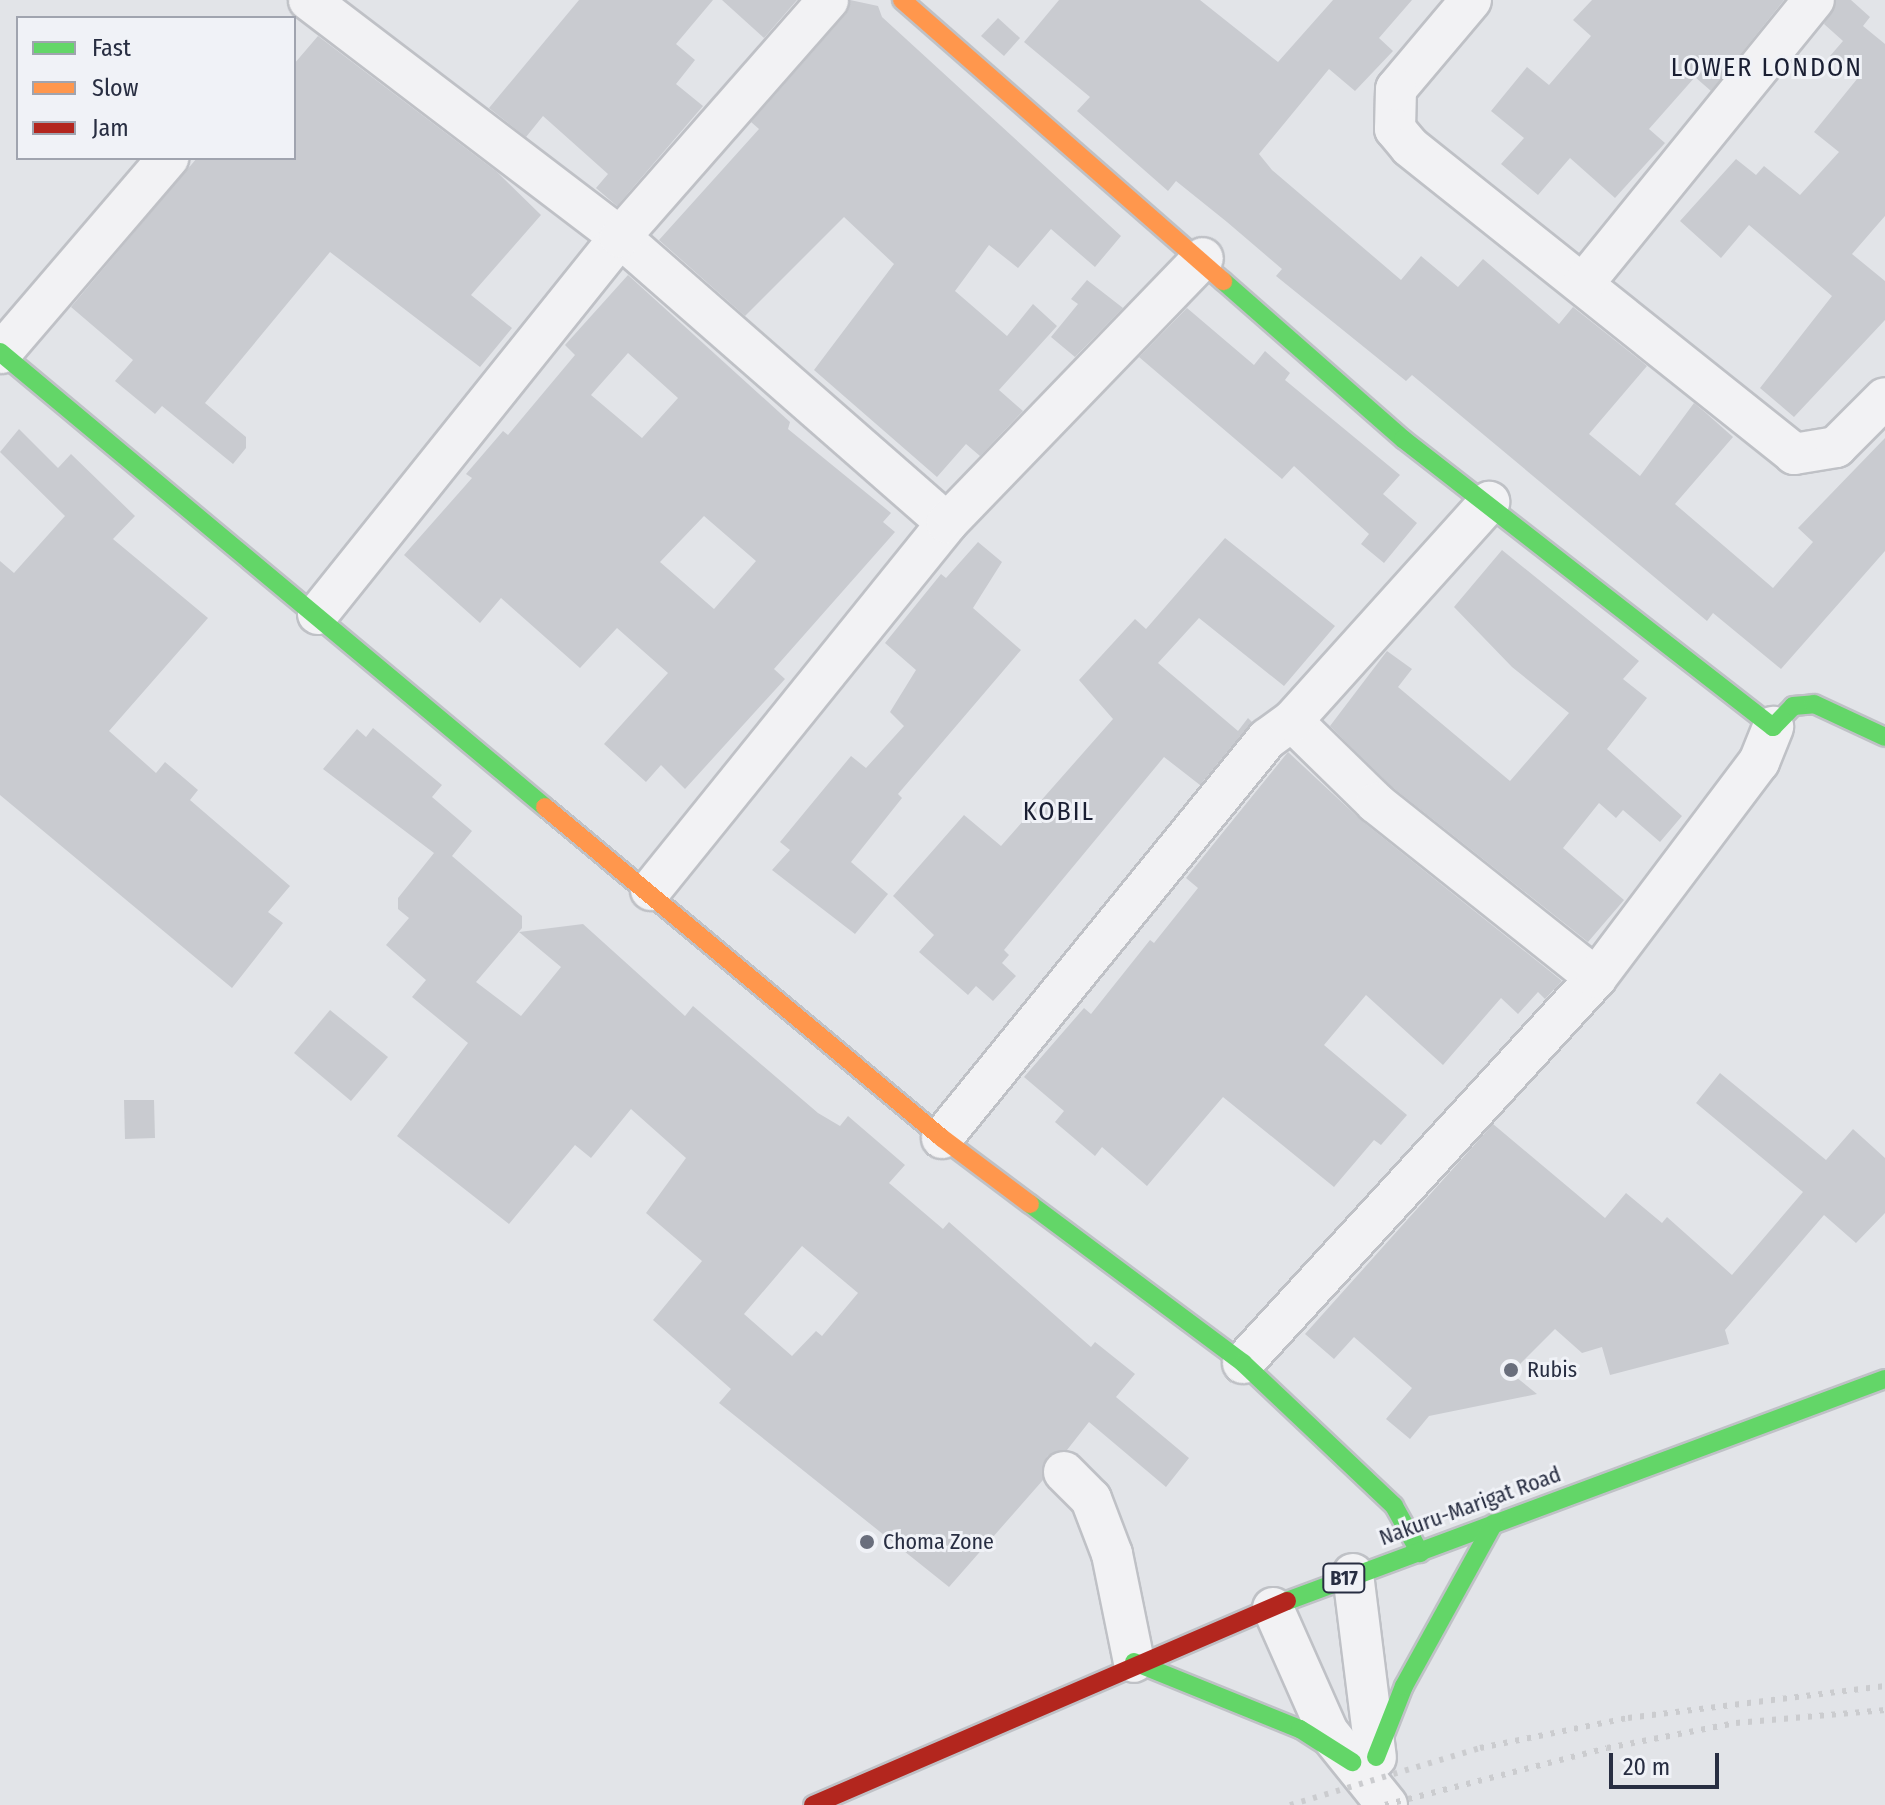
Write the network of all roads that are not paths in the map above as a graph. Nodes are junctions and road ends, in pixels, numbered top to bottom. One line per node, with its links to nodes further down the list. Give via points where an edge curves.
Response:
1 (296, 0): 7 (street)
2 (309, 0): 9 (street)
3 (828, 0): 9 (street)
4 (902, 0): 10 (street)
5 (1471, 0): 11 (street, via 1396,89 1395,129)
6 (1814, 0): 11 (street)
7 (284, 16)
8 (166, 160): 12 (street)
9 (620, 237): 15 (street); 16 (street)
10 (1203, 258): 14 (street, via 1403,439); 15 (street)
11 (1583, 284): 13 (street, via 1794,454 1836,447)
12 (0, 352): 16 (street)
13 (1885, 398)
14 (1489, 502): 17 (street); 18 (street)
15 (947, 523): 20 (street)
16 (318, 614): 20 (street)
17 (1292, 721): 21 (street, via 1376,803); 22 (street, via 1267,739)
18 (1773, 727): 19 (street, via 1793,706 1814,704); 21 (street, via 1759,762)
19 (1885, 737)
20 (651, 890): 22 (street)
21 (1596, 978): 23 (street)
22 (942, 1138): 23 (street)
23 (1243, 1363): 27 (street, via 1394,1506)
24 (1885, 1379): 26 (street, Nakuru-Marigat Road / B17)
25 (1064, 1472): 30 (street, via 1091,1499 1112,1554)
26 (1494, 1523): 27 (street, Nakuru-Marigat Road / B17); 31 (street, via 1404,1686)
27 (1420, 1553): 28 (street, Nakuru-Marigat Road / B17)
28 (1353, 1574): 29 (street, Nakuru-Marigat Road / B17); 31 (street)
29 (1273, 1608): 30 (street, Nakuru-Marigat Road / B17); 31 (street, via 1308,1694)
30 (1134, 1662): 31 (street, via 1300,1729); 32 (street, Nakuru-Marigat Road / B17)
31 (1372, 1777)
32 (813, 1805)

